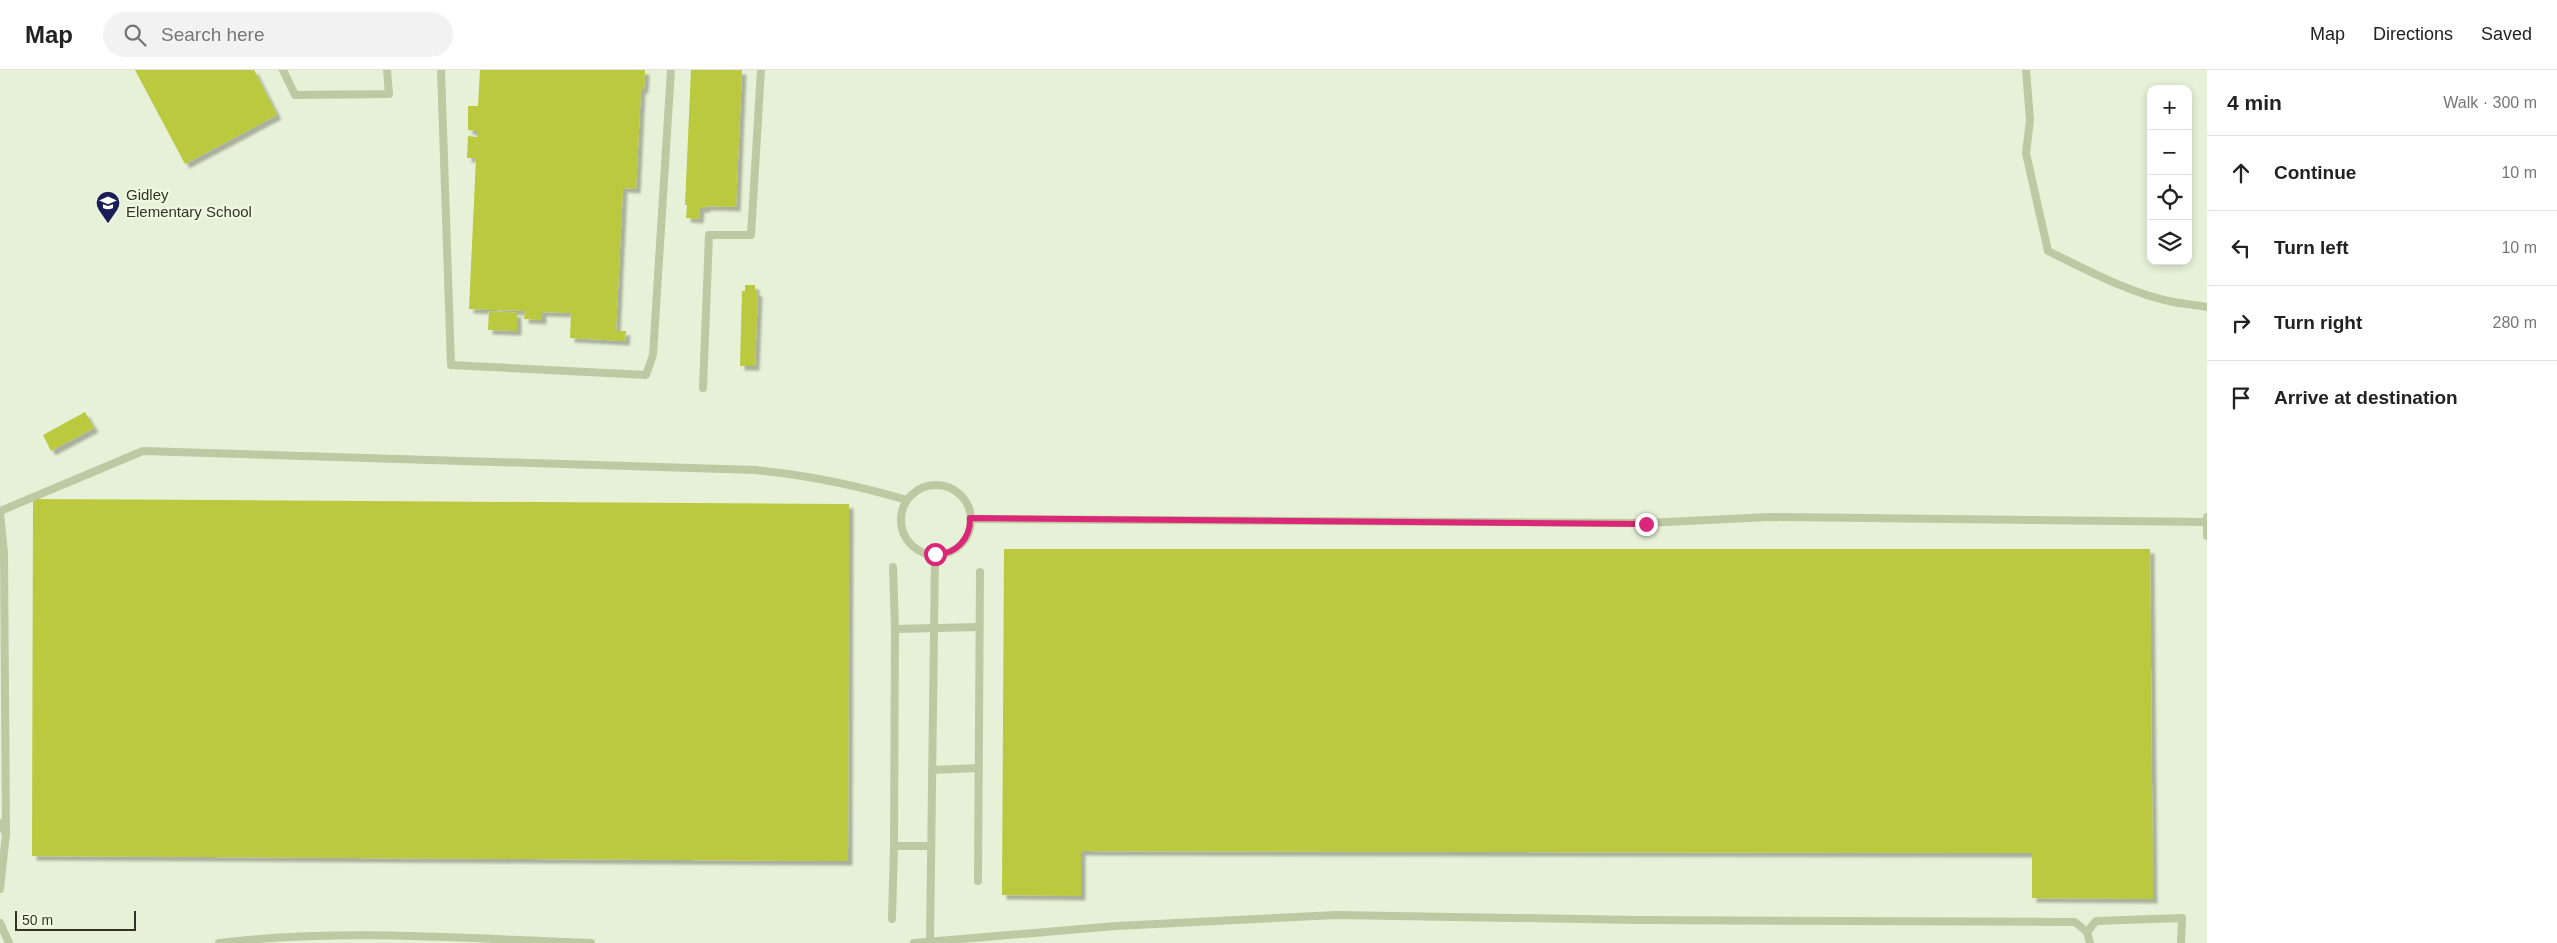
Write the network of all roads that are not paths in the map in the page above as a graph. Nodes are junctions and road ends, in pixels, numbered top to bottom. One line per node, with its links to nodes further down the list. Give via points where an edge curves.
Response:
1 (283, 70): 2 (lane, via 295,95 389,94)
2 (387, 70)
3 (441, 70): 4 (lane, via 451,365 646,375 653,355)
4 (672, 70)
5 (761, 70): 8 (lane, via 751,235 709,235)
6 (2026, 70): 7 (lane, via 2030,120 2026,153 2048,251 2148,295)
7 (2207, 307)
8 (704, 388)
9 (907, 500): 10 (lane, via 862,486 755,470 143,451); 11 (lane, via 925,487 948,487 966,501); 15 (lane, via 901,522 904,533 919,550)
10 (0, 512): 14 (lane)
11 (970, 518): 12 (lane, via 1646,524 1779,517); 15 (lane, via 968,534 961,544 952,551)
12 (2206, 519): 13 (lane)
13 (2207, 536)
14 (2, 554): 24 (lane)
15 (935, 554): 20 (lane)
16 (893, 567): 19 (lane)
17 (980, 572): 18 (lane)
18 (979, 628): 20 (lane); 21 (lane)
19 (895, 629): 20 (lane); 25 (lane)
20 (934, 629): 22 (lane)
21 (979, 768): 22 (lane); 27 (lane)
22 (932, 770): 26 (lane)
23 (0, 822): 24 (lane)
24 (6, 834): 28 (lane)
25 (894, 846): 26 (lane); 29 (lane)
26 (931, 846): 33 (lane)
27 (978, 881)
28 (0, 889)
29 (892, 919)
30 (0, 923): 34 (lane)
31 (2087, 932): 32 (lane, via 2075,922 1336,915); 39 (lane); 40 (lane, via 2096,921 2182,918)
32 (1025, 933): 33 (lane); 38 (lane)
33 (930, 942): 37 (lane)
34 (10, 943)
35 (219, 943): 36 (lane, via 295,937 373,936)
36 (591, 943)
37 (914, 943)
38 (1026, 943)
39 (2090, 943)
40 (2181, 943)

